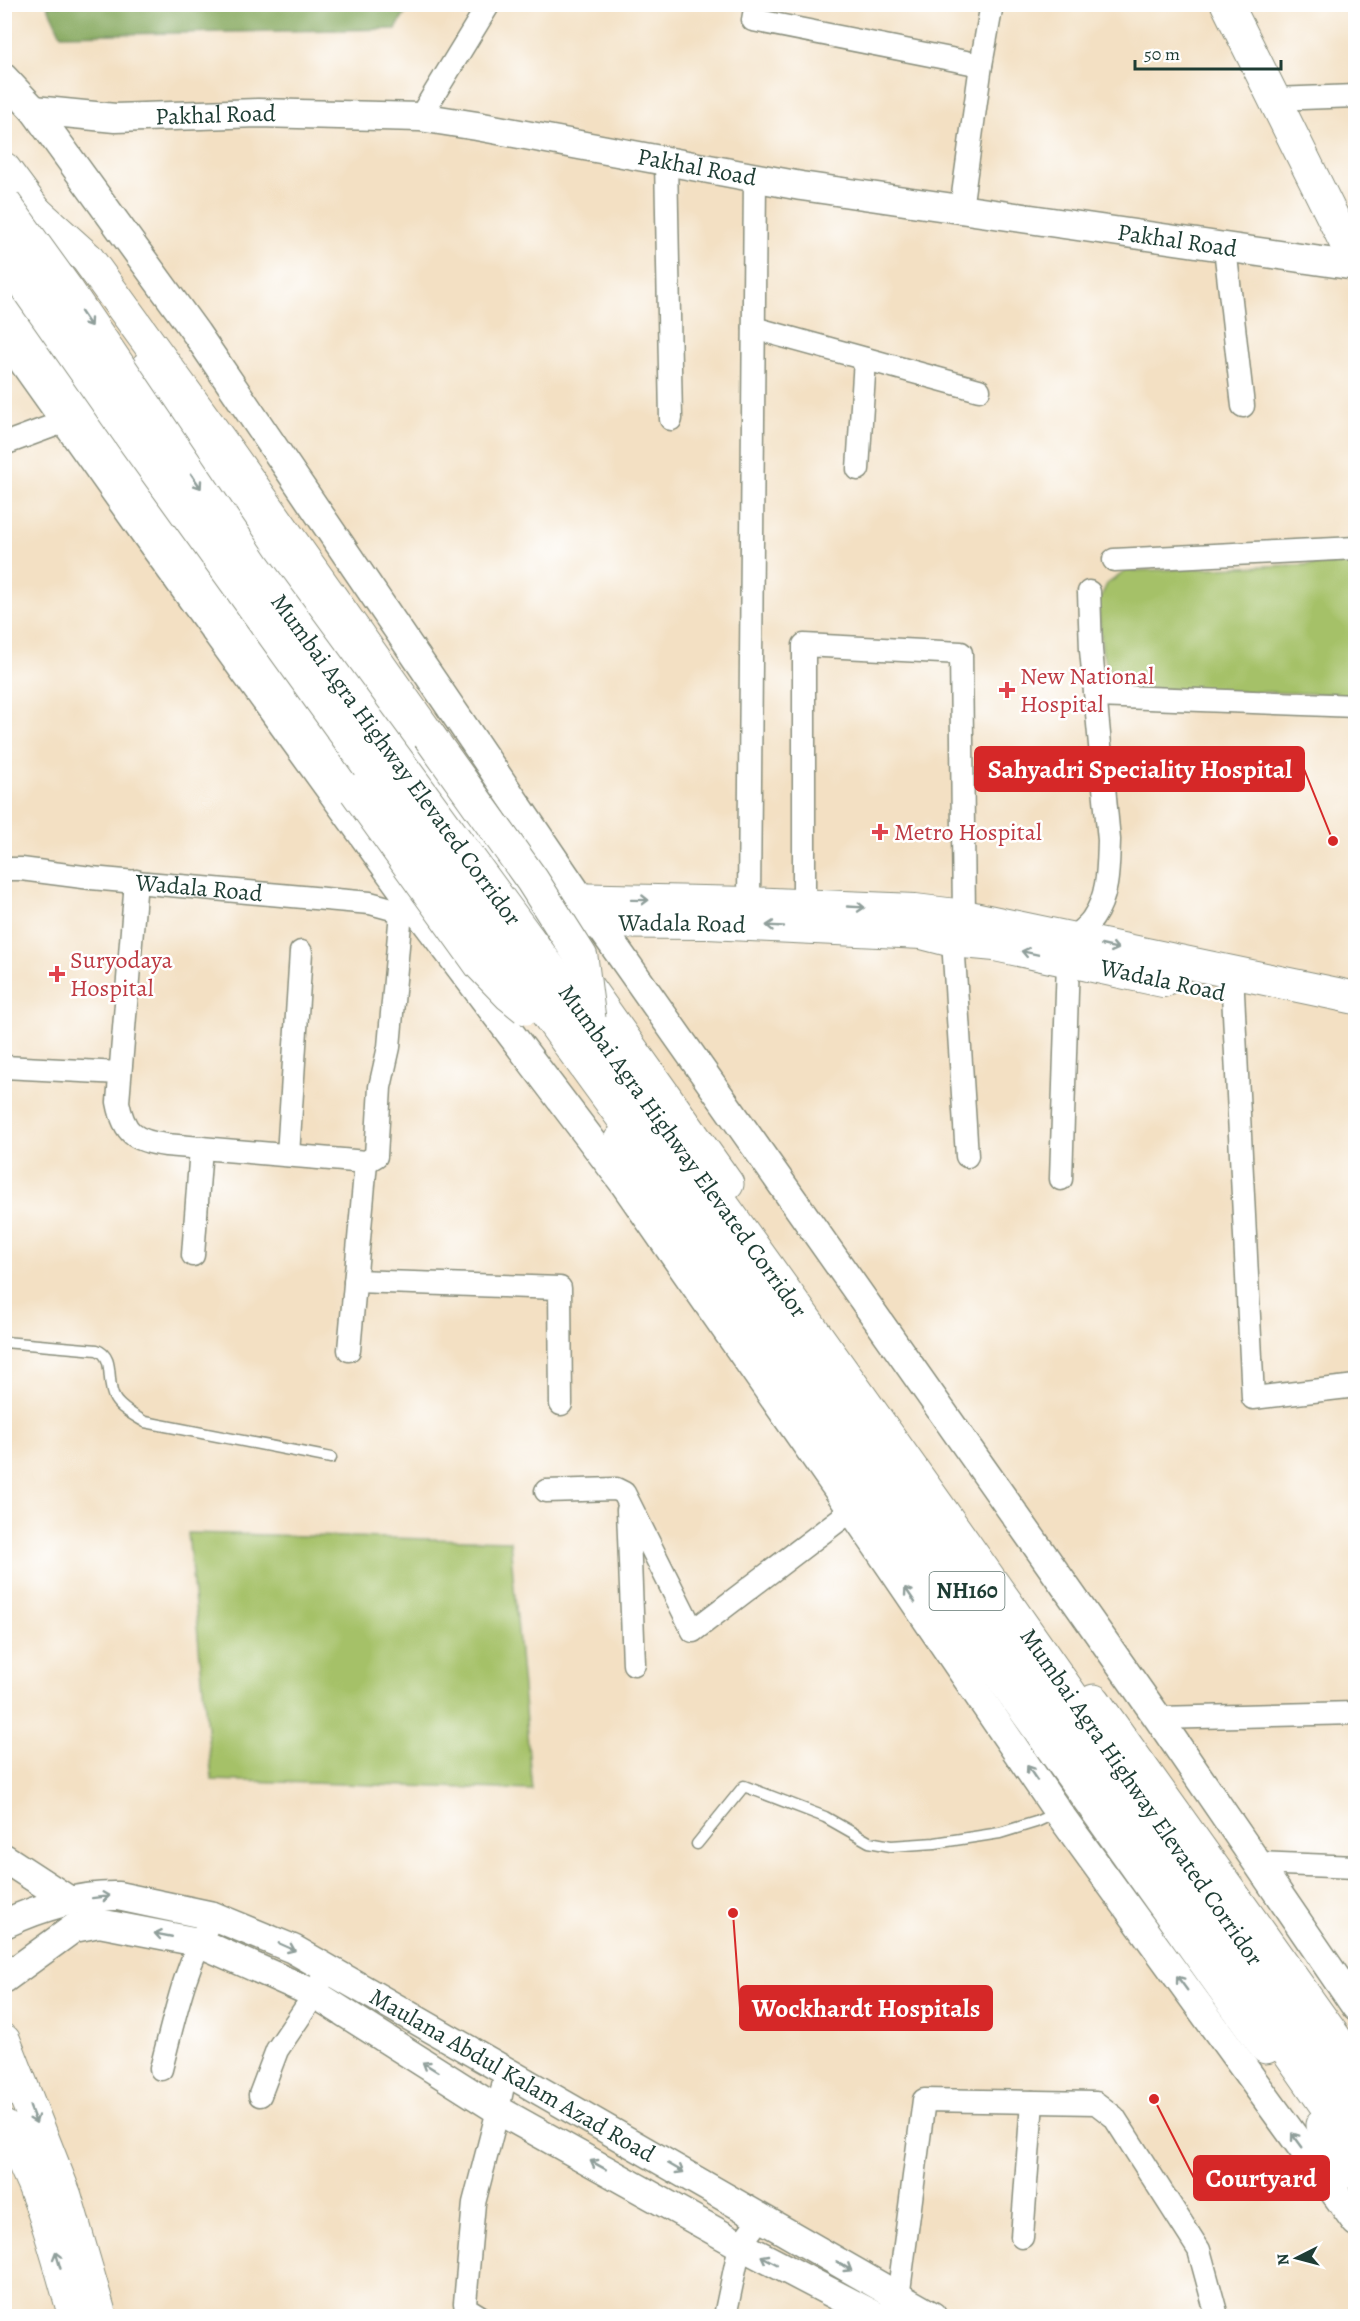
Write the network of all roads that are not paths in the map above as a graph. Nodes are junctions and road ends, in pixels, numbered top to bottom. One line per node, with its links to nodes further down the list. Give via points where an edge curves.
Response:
1 (489, 4): 10 (street)
2 (756, 4): 5 (street, via 753,21)
3 (992, 4): 5 (street)
4 (1227, 4): 8 (main road)
5 (981, 65): 15 (street)
6 (4, 78): 9 (street)
7 (1356, 96): 8 (street)
8 (1274, 99): 19 (main road)
9 (34, 110): 10 (street, Pakhal Road, via 115,118 258,113); 42 (street, via 196,333)
10 (420, 117): 11 (street, Pakhal Road)
11 (666, 160): 13 (street, Pakhal Road); 27 (street)
12 (4, 169): 16 (main road)
13 (755, 177): 15 (street, Pakhal Road); 22 (street)
14 (4, 203): 49 (main road, Mumbai Agra Highway Elevated Corridor, one-way to 49, bridge)
15 (961, 209): 17 (street, Pakhal Road)
16 (37, 213): 41 (main road); 49 (main road, bridge, via 87,258 532,880 581,957)
17 (1225, 248): 19 (street, Pakhal Road); 26 (street)
18 (4, 255): 49 (main road, Mumbai Agra Highway Elevated Corridor, bridge, via 136,443)
19 (1356, 265)
20 (4, 273): 40 (main road)
21 (4, 285): 49 (main road, bridge, via 23,319 481,965 510,995)
22 (754, 328): 24 (street); 38 (street)
23 (4, 335): 28 (street)
24 (864, 359): 25 (street); 30 (street)
25 (979, 390)
26 (1243, 406)
27 (671, 419)
28 (66, 421): 29 (street); 40 (street)
29 (4, 444)
30 (858, 469)
31 (1356, 548): 32 (street)
32 (1114, 560)
33 (1089, 592): 34 (street)
34 (1096, 696): 35 (street); 44 (street, via 1109,840 1108,872 1103,899)
35 (1356, 706)
36 (4, 869): 37 (street, Wadala Road)
37 (136, 881): 40 (street, Wadala Road); 51 (street)
38 (749, 903): 39 (main road, Wadala Road); 42 (main road, Wadala Road, one-way to 38)
39 (804, 905): 43 (main road, Wadala Road, one-way to 43, via 915,910); 43 (street, via 804,645 961,653)
40 (429, 909): 41 (main road); 55 (street, via 380,1087 376,1156); 66 (street); 92 (main road)
41 (532, 910): 42 (main road); 83 (main road)
42 (589, 910): 43 (main road, Wadala Road, one-way to 42, via 922,933 706,923); 69 (street)
43 (958, 928): 44 (main road, Wadala Road); 54 (street)
44 (1070, 949): 46 (main road, Wadala Road); 56 (street)
45 (301, 952): 53 (street)
46 (1233, 984): 47 (main road, Wadala Road); 48 (main road, Wadala Road); 61 (street, via 1253,1398)
47 (1356, 998)
48 (1356, 1018)
49 (578, 1032): 88 (main road, Mumbai Agra Highway Elevated Corridor / NH160, via 751,1242); 91 (main road, Mumbai Agra Highway Elevated Corridor / NH160)
50 (4, 1067): 51 (street)
51 (120, 1073): 52 (street, via 118,1102 121,1119 130,1133 147,1142)
52 (201, 1148): 53 (street); 57 (street)
53 (288, 1155): 55 (street)
54 (967, 1156)
55 (366, 1162): 58 (street)
56 (1062, 1179)
57 (193, 1255)
58 (356, 1281): 60 (street); 62 (street, via 560,1288)
59 (4, 1342): 63 (lane, via 104,1352 115,1400 145,1422)
60 (349, 1350)
61 (1356, 1386)
62 (561, 1404)
63 (331, 1458)
64 (546, 1491): 65 (street, via 616,1489 624,1493)
65 (628, 1502): 66 (street, via 693,1631); 67 (street)
66 (852, 1510): 70 (street, one-way to 66)
67 (634, 1665)
68 (1356, 1713): 69 (street)
69 (1158, 1718): 73 (street)
70 (1058, 1812): 71 (lane, via 1000,1833 891,1846 869,1842 825,1816 744,1786); 94 (street, one-way to 70)
71 (697, 1844)
72 (4, 1858): 75 (street)
73 (1258, 1863): 74 (street); 81 (street)
74 (1356, 1867)
75 (70, 1901): 76 (street, Maulana Abdul Kalam Azad Road, one-way to 76, via 118,1896); 77 (street, Maulana Abdul Kalam Azad Road)
76 (213, 1916): 78 (street); 80 (street, Maulana Abdul Kalam Azad Road, one-way to 80, via 293,1949)
77 (4, 1924)
78 (198, 1942): 79 (street, one-way to 79, via 99,1923 86,1925 74,1928); 80 (street); 84 (street, via 182,1983)
79 (4, 1979)
80 (321, 1982): 85 (street, Maulana Abdul Kalam Azad Road); 86 (street, via 280,2044); 89 (street, one-way to 80)
81 (1356, 2007)
82 (4, 2041): 99 (main road, one-way to 99, via 64,2196)
83 (1356, 2068)
84 (161, 2069)
85 (506, 2071): 89 (street); 93 (street, Maulana Abdul Kalam Azad Road, one-way to 93)
86 (260, 2095)
87 (1032, 2102): 95 (street); 97 (street, via 924,2100); 104 (street, via 1096,2103 1114,2117 1199,2250)
88 (1356, 2105)
89 (498, 2110): 96 (street, one-way to 89); 100 (street, via 474,2203 470,2243 465,2303)
90 (4, 2127): 98 (main road, one-way to 90, via 38,2194)
91 (1356, 2148)
92 (1356, 2173)
93 (761, 2217): 96 (street); 97 (street, Maulana Abdul Kalam Azad Road, one-way to 97)
94 (1356, 2222)
95 (1022, 2237)
96 (740, 2245): 101 (street); 102 (street, one-way to 96)
97 (892, 2307): 103 (street, Maulana Abdul Kalam Azad Road)
98 (75, 2316)
99 (100, 2316)
100 (479, 2316)
101 (724, 2316)
102 (876, 2316)
103 (932, 2316)
104 (1217, 2316)

